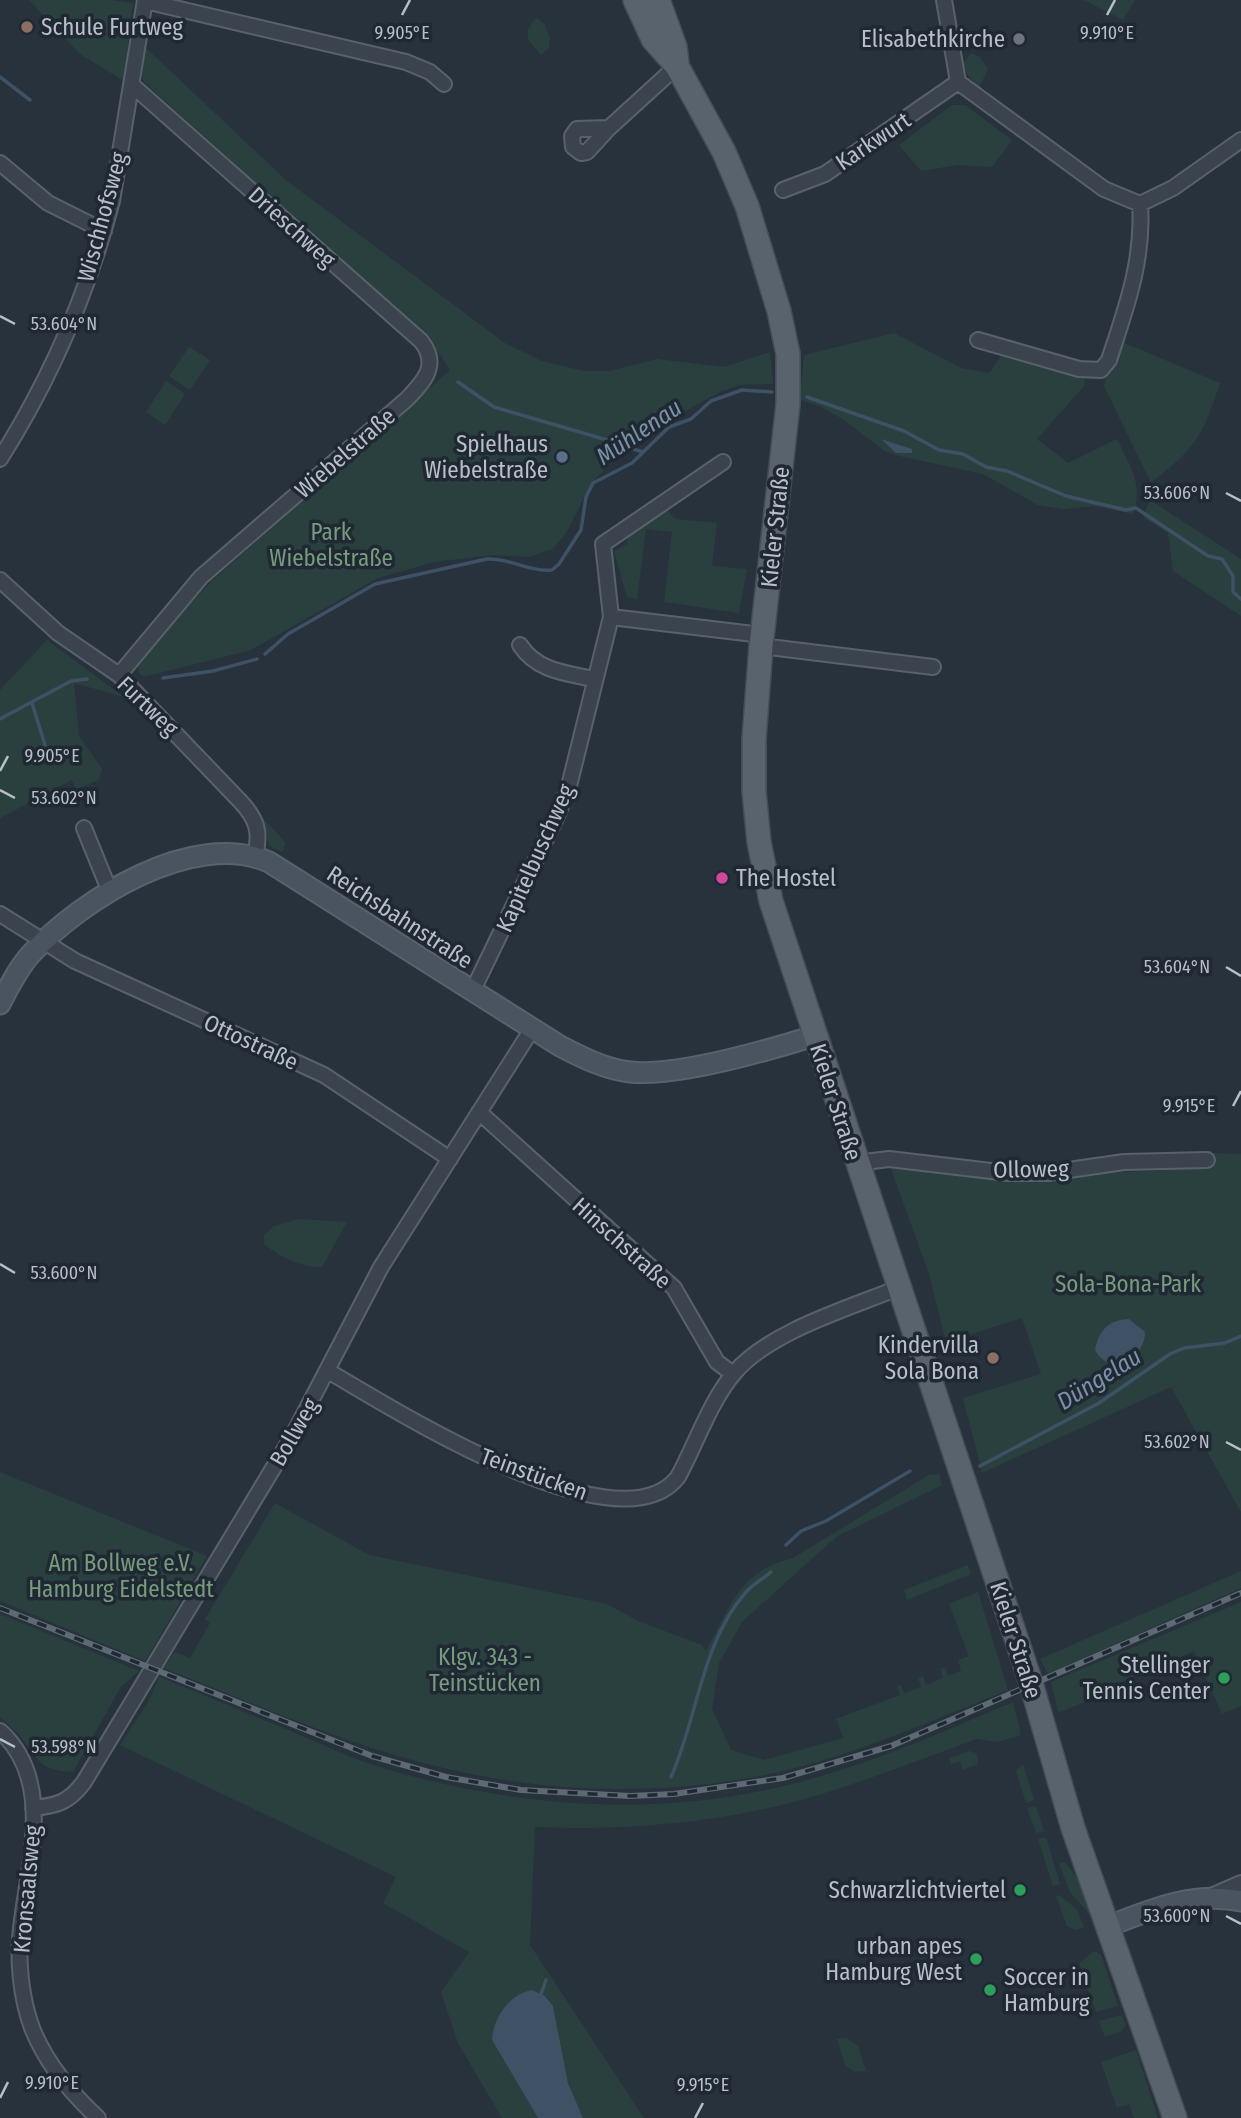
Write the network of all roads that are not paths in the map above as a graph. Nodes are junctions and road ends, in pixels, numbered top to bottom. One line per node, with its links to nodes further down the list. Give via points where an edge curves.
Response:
1 (635, 0): 5 (main road, Kieler Straße, via 653,39)
2 (658, 0): 5 (main road, Kieler Straße)
3 (944, 0): 6 (street)
4 (145, 1): 7 (street, via 406,62); 8 (street, Wischhofsweg)
5 (677, 66): 9 (street); 21 (main road, Kieler Straße, via 724,152 747,206 788,354 789,404)
6 (958, 82): 12 (street, Karkwurt, via 825,174); 13 (street, via 1104,189)
7 (444, 84)
8 (132, 85): 14 (street, Wischhofsweg); 16 (street, Drieschweg, via 421,341 430,362)
9 (609, 128)
10 (1241, 140): 13 (street, via 1172,188)
11 (0, 163): 14 (street, via 48,203)
12 (783, 190)
13 (1140, 204): 15 (street, via 1142,235 1135,282 1109,360 1101,370 1079,369)
14 (104, 231): 17 (street, Wischhofsweg, via 82,296 44,381)
15 (978, 340)
16 (426, 379): 24 (street, Wiebelstraße, via 201,577)
17 (0, 459)
18 (723, 462): 20 (street, Kapitelbuschweg, via 603,544)
19 (0, 580): 24 (street, Furtweg, via 58,633)
20 (611, 617): 21 (street); 25 (street, Kapitelbuschweg)
21 (761, 640): 23 (street); 34 (main road, Kieler Straße, via 754,791 759,842 771,901)
22 (520, 645): 25 (street, via 529,659 542,666)
23 (933, 667)
24 (119, 676): 27 (street, Furtweg, via 248,810 259,833)
25 (594, 679): 31 (street, Kapitelbuschweg, via 564,802)
26 (84, 828): 28 (street)
27 (255, 856): 28 (street, Reichsbahnstraße, via 229,852 194,855); 31 (street, Reichsbahnstraße)
28 (110, 892): 30 (street, Reichsbahnstraße)
29 (0, 914): 30 (street, Ottostraße)
30 (44, 941): 32 (street, Reichsbahnstraße, via 14,977); 36 (street, Ottostraße, via 75,961 324,1075)
31 (472, 992): 33 (street, Reichsbahnstraße)
32 (0, 1004)
33 (532, 1029): 34 (street, Reichsbahnstraße, via 597,1064 634,1072 667,1071); 35 (street, Bollweg)
34 (814, 1036): 38 (main road, Kieler Straße)
35 (479, 1112): 36 (street, Bollweg); 41 (street, Hinschstraße, via 674,1288 718,1362)
36 (450, 1159): 40 (street, Bollweg, via 381,1267)
37 (1207, 1160): 38 (street, Olloweg, via 1124,1162 1048,1173 889,1159)
38 (856, 1163): 39 (main road, Kieler Straße)
39 (898, 1288): 41 (street, via 783,1338); 47 (main road, Kieler Straße, via 1031,1683 1073,1828)
40 (328, 1371): 41 (street, Teinstücken, via 485,1458 545,1483 602,1497 656,1494 670,1487); 43 (street, Bollweg, via 84,1782 60,1805)
41 (733, 1374)
42 (0, 1731): 43 (street, Kronsaalsweg, via 27,1771)
43 (33, 1808): 48 (street, Kronsaalsweg, via 32,1856 20,1942 24,1998 45,2054)
44 (1241, 1884): 45 (street)
45 (1208, 1897): 46 (street); 47 (street, via 1182,1901)
46 (1241, 1900)
47 (1110, 1926): 49 (main road, Kieler Straße)
48 (98, 2118)
49 (1175, 2118)

